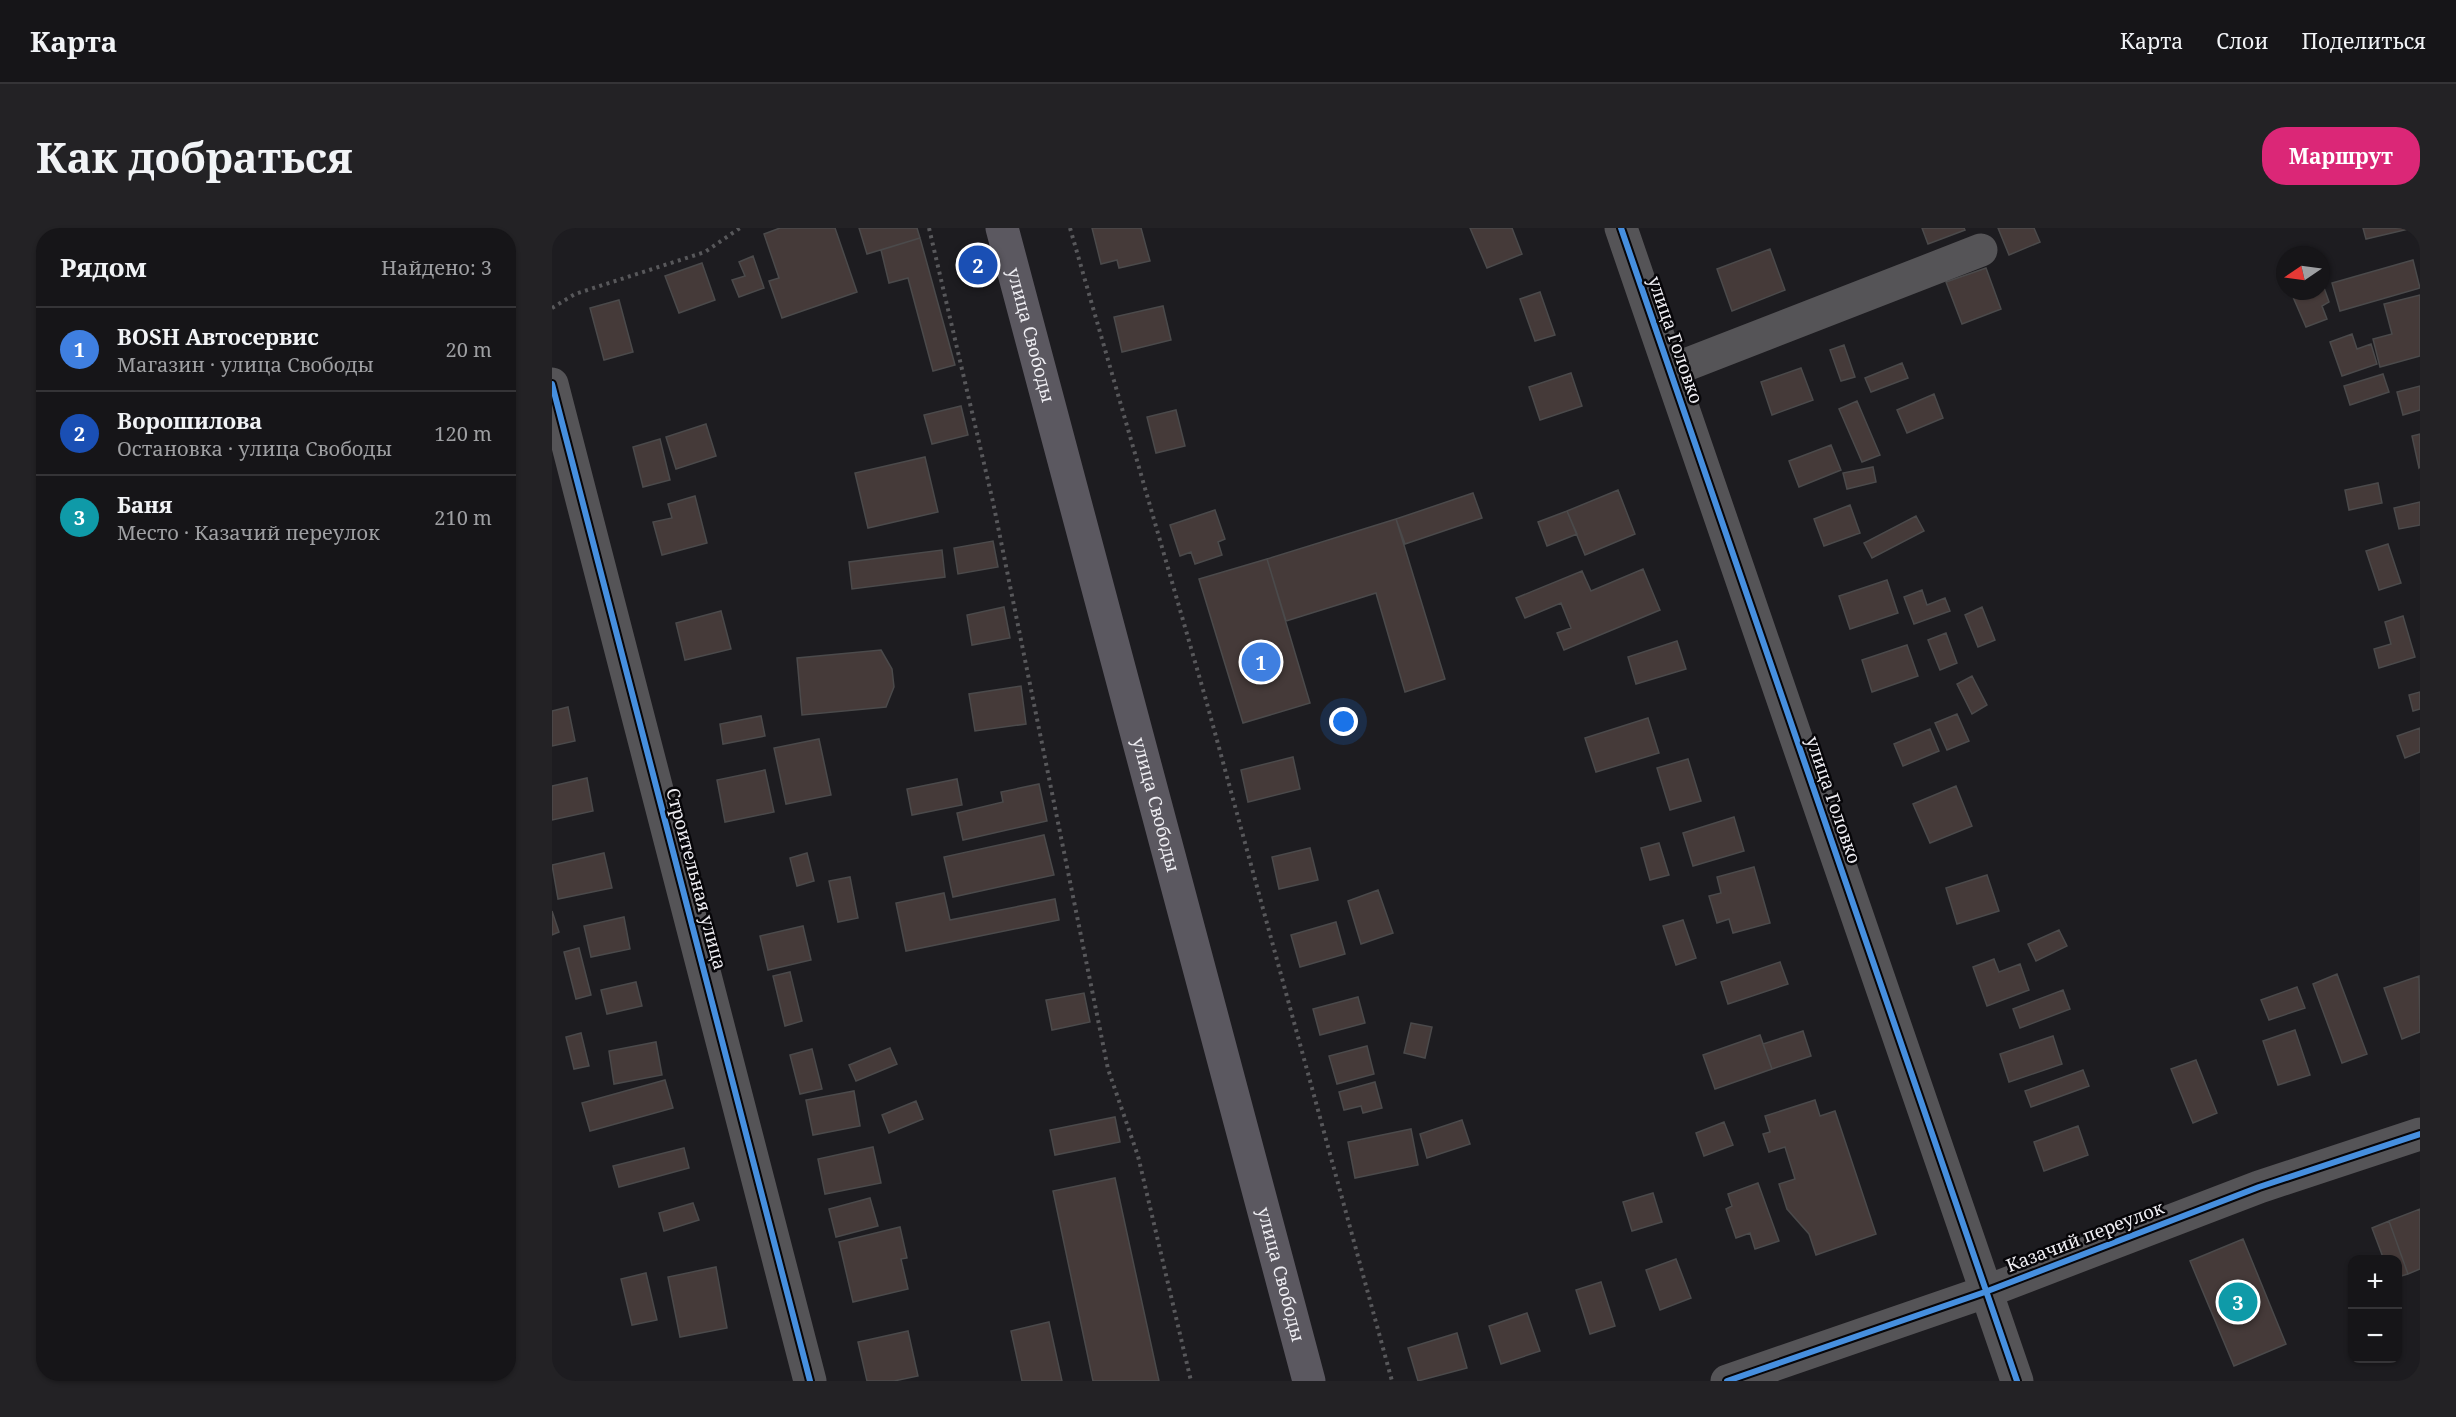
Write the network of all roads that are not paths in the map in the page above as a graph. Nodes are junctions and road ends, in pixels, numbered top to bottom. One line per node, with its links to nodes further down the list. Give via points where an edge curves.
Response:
1 (1002, 228): 9 (main road, улица Свободы)
2 (1621, 228): 4 (street, улица Головко)
3 (1981, 250): 4 (street)
4 (1670, 371): 7 (street, улица Головко)
5 (552, 384): 8 (street, Строительная улица)
6 (2420, 1134): 7 (street, Казачий переулок, via 2259,1187)
7 (1985, 1292): 10 (street, Казачий переулок); 11 (street, улица Головко)
8 (810, 1381)
9 (1310, 1381)
10 (1727, 1381)
11 (2017, 1381)

